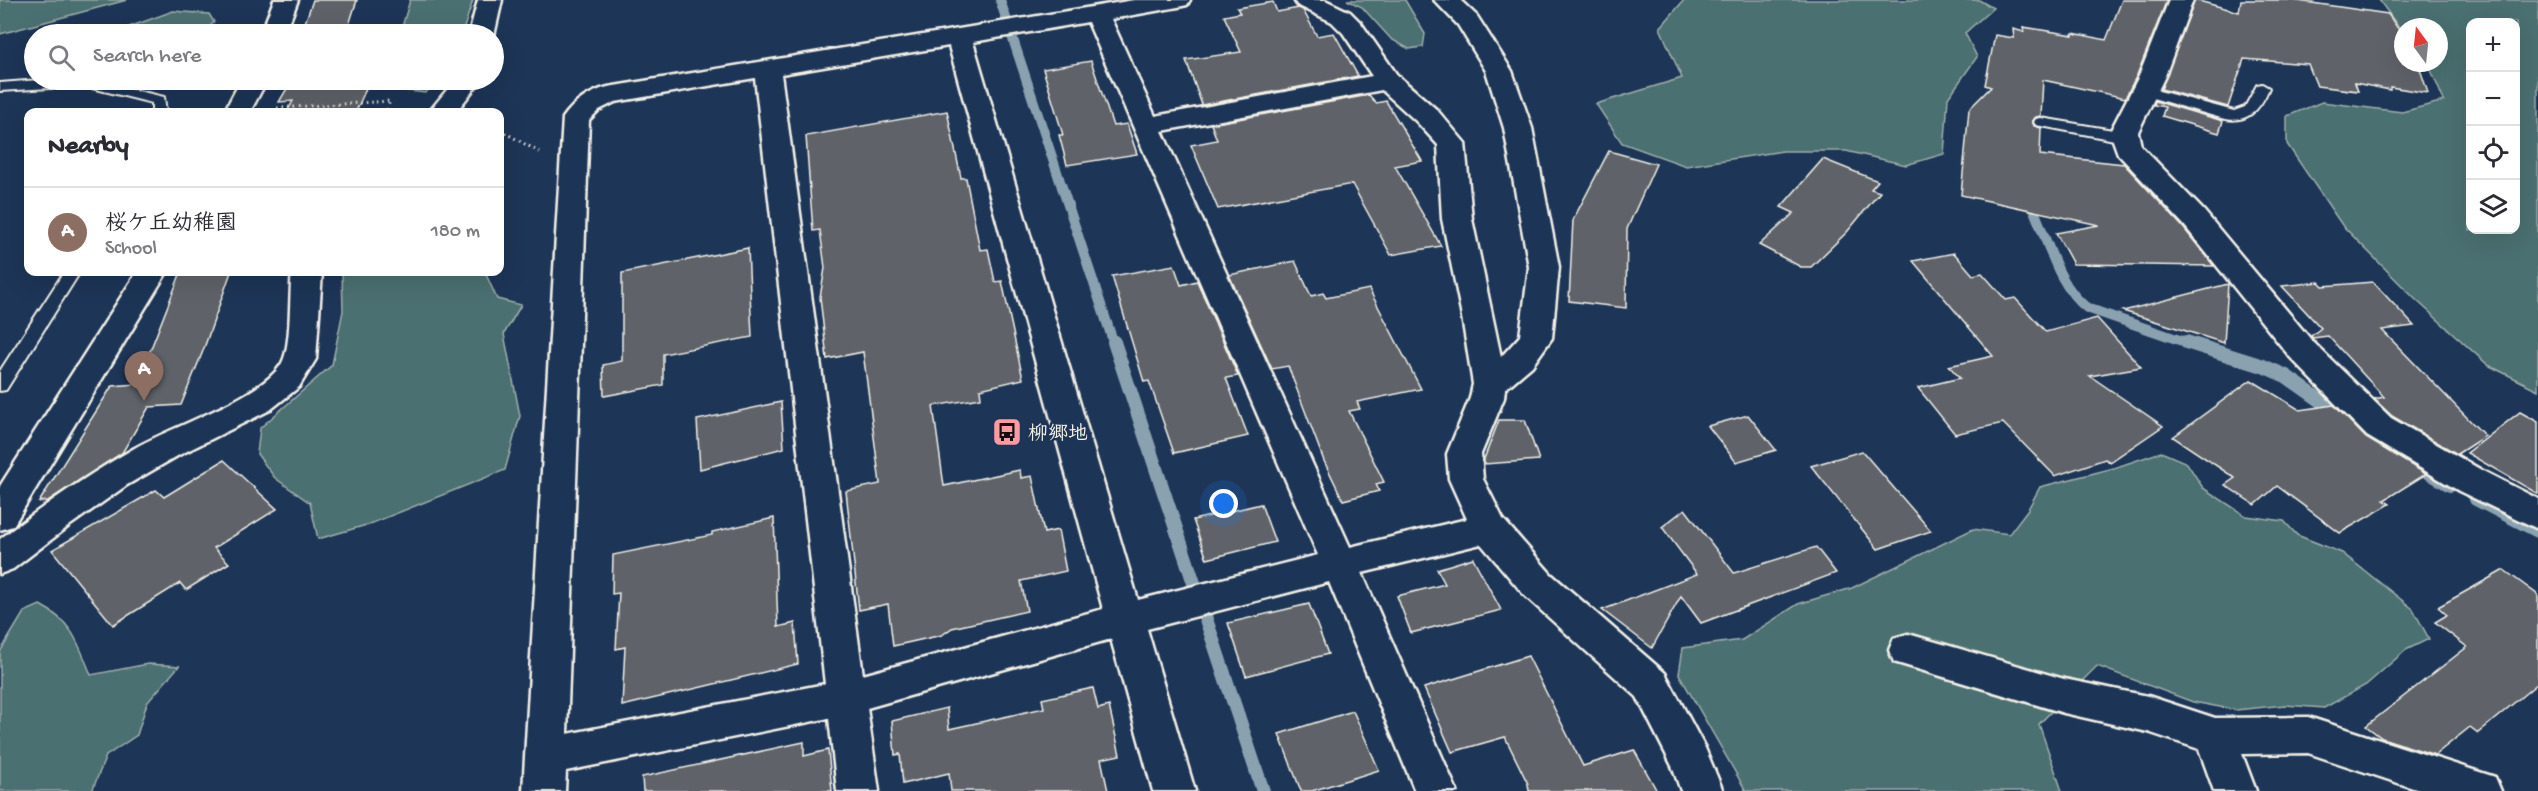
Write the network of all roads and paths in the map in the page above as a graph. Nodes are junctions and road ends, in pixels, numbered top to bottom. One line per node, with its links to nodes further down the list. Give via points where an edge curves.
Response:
1 (286, 0): 8 (street)
2 (490, 0): 9 (street)
3 (1178, 0): 7 (street)
4 (1306, 0): 12 (street, via 1341,17)
5 (1446, 0): 33 (street, via 1468,21 1498,71 1518,128 1544,267 1536,338 1521,358)
6 (2181, 0): 19 (street)
7 (1096, 13): 10 (street); 26 (street)
8 (277, 24)
9 (484, 24)
10 (959, 37): 11 (street); 40 (street)
11 (767, 69): 29 (street, via 608,95 590,104 576,118); 42 (street)
12 (1388, 81): 26 (street); 33 (street, via 1451,143 1457,219)
13 (24, 84): 14 (lane)
14 (0, 87)
15 (2262, 88): 19 (lane, via 2253,109 2236,116)
16 (117, 90): 20 (lane, via 159,100)
17 (249, 90): 21 (street)
18 (460, 90): 24 (street)
19 (2144, 91): 28 (street, via 2128,120)
20 (159, 108)
21 (239, 108)
22 (279, 108): 23 (path, via 390,101)
23 (387, 108)
24 (445, 108)
25 (2041, 122): 28 (lane)
26 (1146, 126): 39 (street)
27 (504, 132): 29 (path, via 542,153)
28 (2125, 137): 35 (street, via 2128,148 2194,218 2301,349 2379,427)
29 (576, 154): 44 (street)
30 (69, 276): 34 (lane)
31 (150, 276): 36 (street)
32 (307, 276): 38 (street, via 298,364 289,378 235,414 174,442 113,477)
33 (1489, 384): 37 (street, via 1464,454 1466,479)
34 (0, 385)
35 (2538, 515)
36 (0, 516)
37 (1489, 528): 39 (street); 48 (street, via 1538,585 1651,685 1691,761)
38 (0, 559)
39 (1340, 564): 40 (street); 47 (street)
40 (1125, 620): 42 (street); 46 (street)
41 (1908, 650): 43 (street, via 2064,696 2148,714)
42 (846, 697): 44 (street); 45 (street)
43 (2215, 736): 49 (street); 50 (street, via 2308,735)
44 (544, 774)
45 (858, 791)
46 (1174, 791)
47 (1436, 791)
48 (1702, 791)
49 (2235, 791)
50 (2481, 791)

